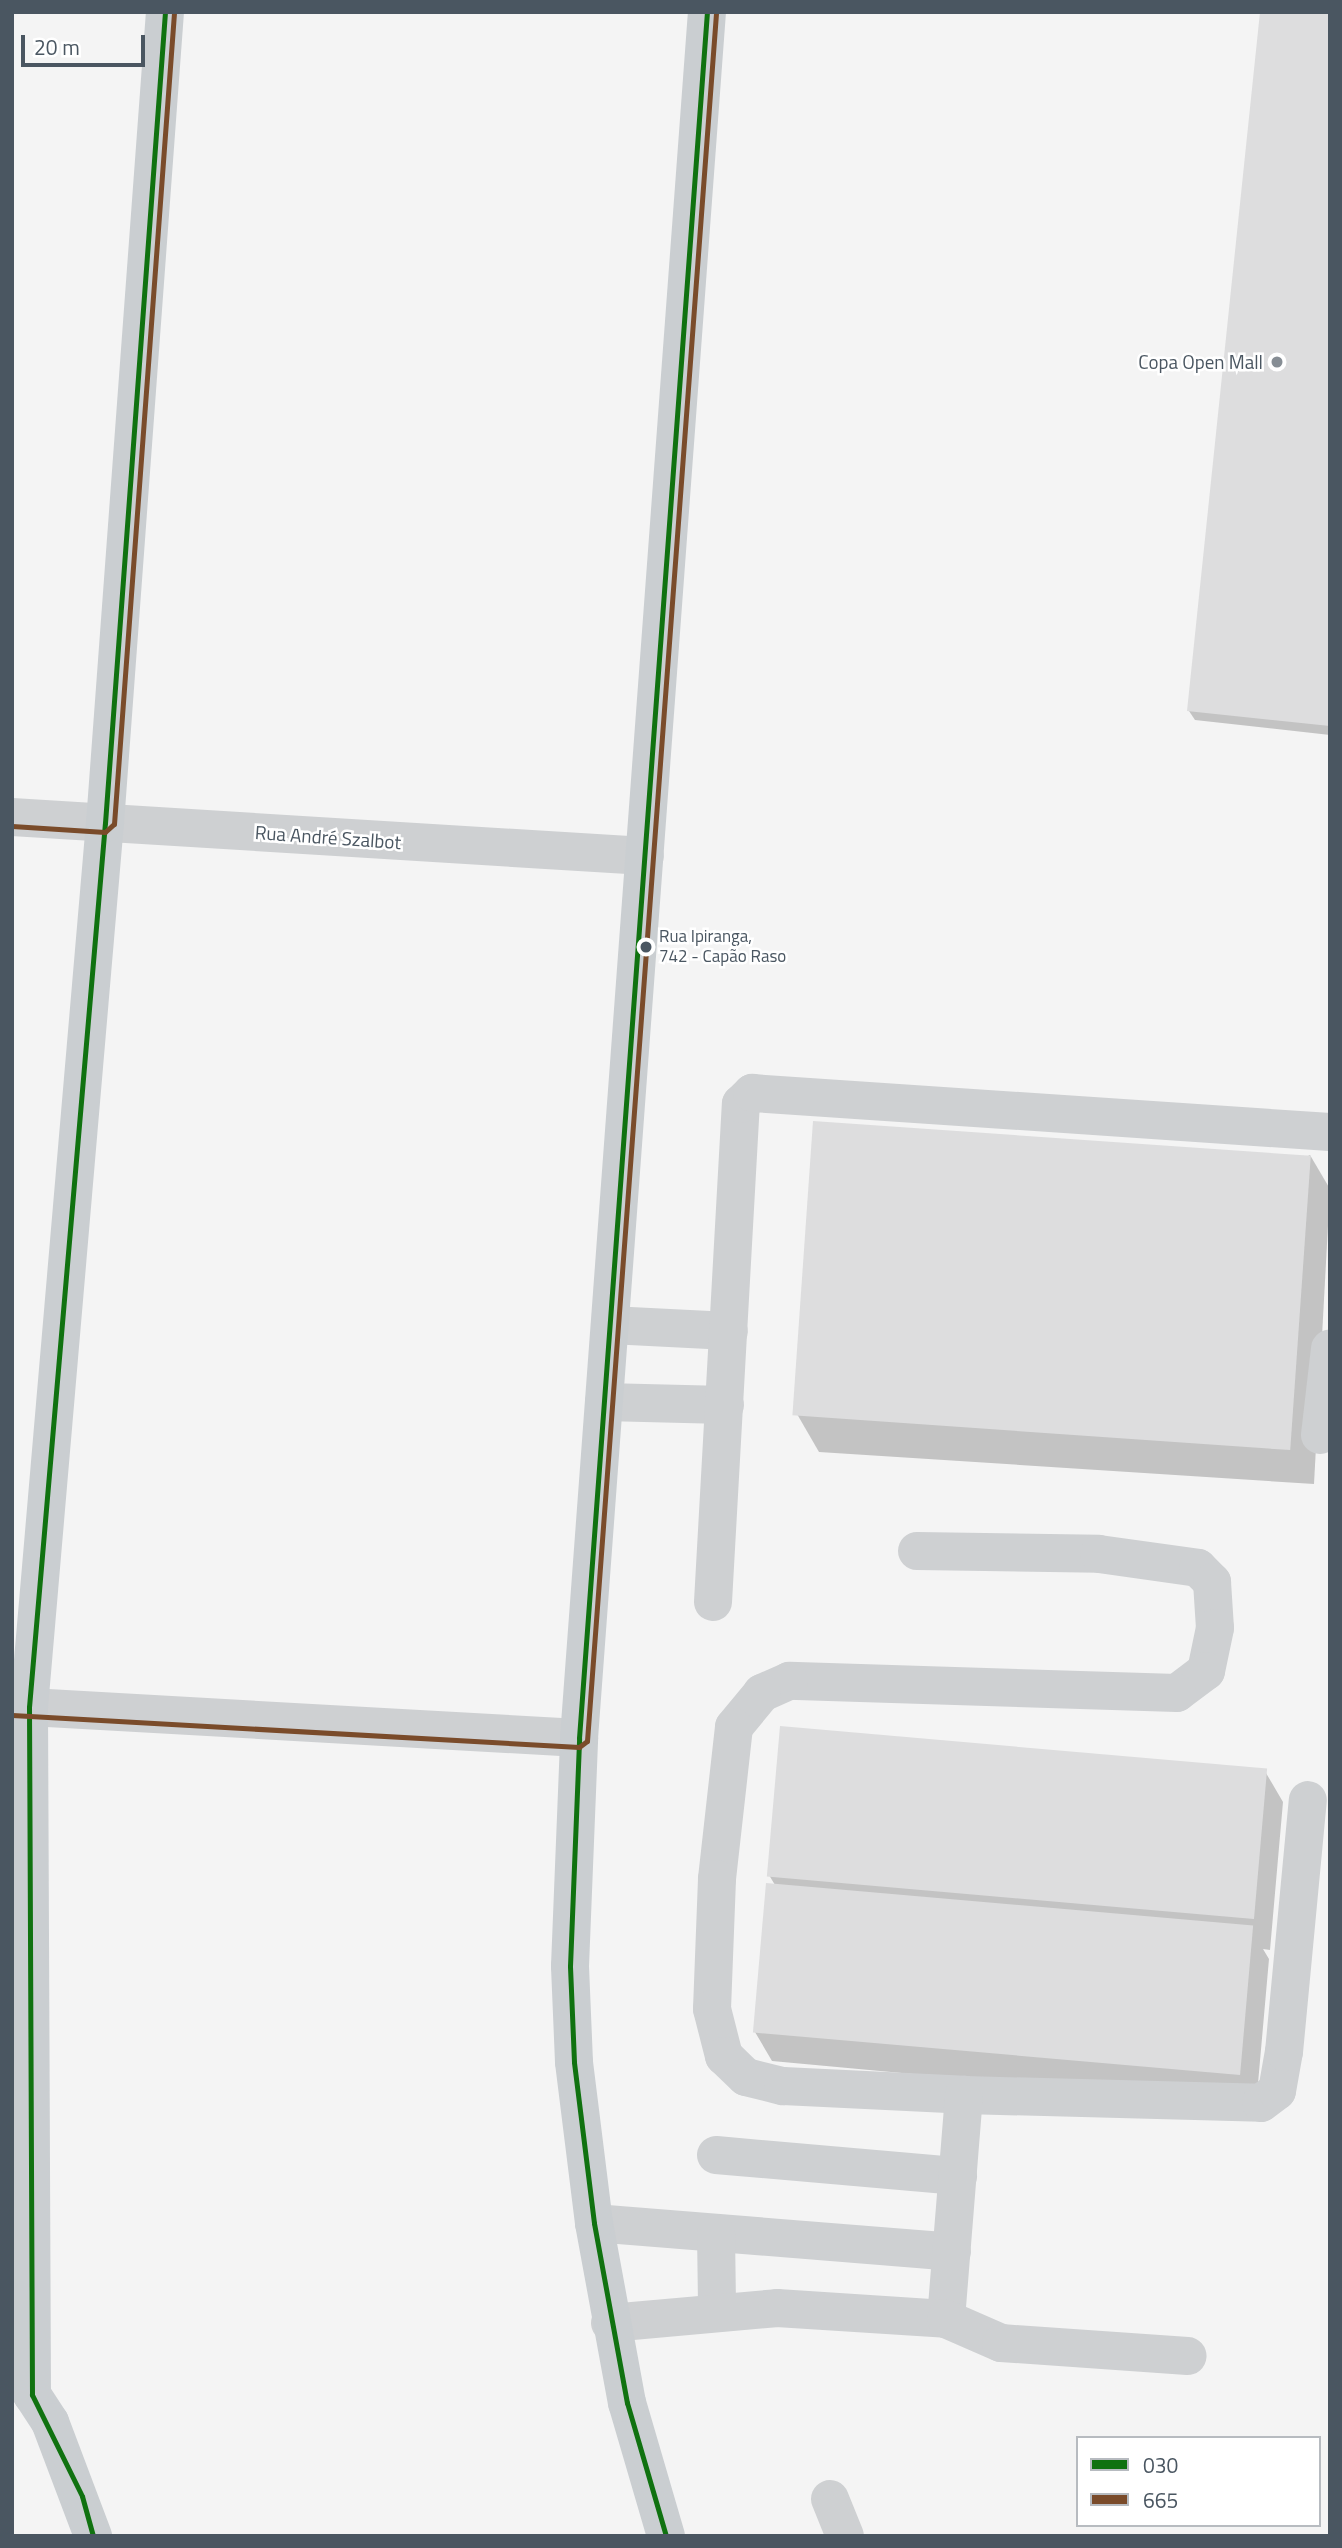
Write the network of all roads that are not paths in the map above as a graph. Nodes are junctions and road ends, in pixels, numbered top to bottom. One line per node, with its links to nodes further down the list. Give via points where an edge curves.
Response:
1 (165, 12): 4 (main road)
2 (707, 12): 5 (main road)
3 (12, 817): 4 (street, Rua André Szalbot)
4 (105, 823): 5 (street, Rua André Szalbot); 15 (main road)
5 (645, 856): 7 (main road)
6 (1330, 1132): 8 (street, via 752,1093 741,1104)
7 (610, 1325): 8 (street); 10 (main road)
8 (729, 1331): 11 (street)
9 (1330, 1349): 12 (street)
10 (604, 1402): 11 (street); 16 (main road)
11 (725, 1405): 14 (street)
12 (1320, 1435)
13 (916, 1551): 18 (street, via 1177,1561 1198,1568 1212,1582 1215,1628 1206,1671 1177,1692 789,1681 762,1693 734,1727 721,1814 712,2009 723,2056 746,2077 783,2086)
14 (713, 1602)
15 (21, 1706): 16 (street); 28 (main road)
16 (579, 1738): 21 (main road, via 570,1966 574,2062)
17 (1308, 1800): 18 (street, via 1277,2091 1261,2103 1223,2106)
18 (964, 2095): 20 (street)
19 (716, 2155): 20 (street)
20 (958, 2176): 23 (street)
21 (594, 2223): 22 (street); 26 (main road)
22 (716, 2233): 23 (street); 24 (street)
23 (952, 2252): 25 (street)
24 (717, 2309): 25 (street); 26 (street)
25 (946, 2319): 27 (street, via 1001,2343)
26 (611, 2323): 31 (main road)
27 (1188, 2356)
28 (22, 2380): 30 (main road, via 82,2496)
29 (831, 2499): 32 (street)
30 (93, 2536)
31 (666, 2536)
32 (845, 2536)

